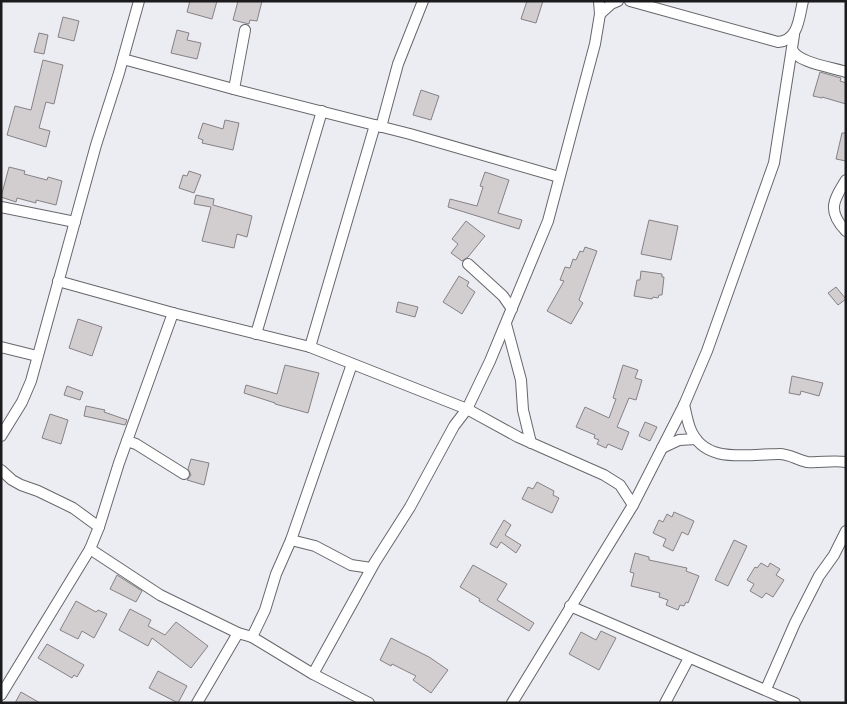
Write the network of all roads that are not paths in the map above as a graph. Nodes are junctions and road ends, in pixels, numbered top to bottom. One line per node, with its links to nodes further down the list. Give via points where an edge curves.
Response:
1 (138, 1): 11 (street)
2 (423, 1): 15 (street)
3 (599, 1): 7 (street)
4 (618, 1): 7 (street)
5 (803, 1): 9 (street)
6 (633, 2): 9 (street, via 778,42)
7 (600, 14): 16 (street)
8 (245, 30): 13 (street)
9 (794, 35): 10 (street)
10 (792, 49): 12 (street, via 804,60); 31 (street, via 774,163 707,351)
11 (123, 59): 13 (street); 19 (street)
12 (846, 72)
13 (234, 89): 14 (street)
14 (322, 111): 15 (street); 26 (street)
15 (378, 126): 16 (street); 28 (street)
16 (559, 178): 23 (street, via 548,221)
17 (846, 180): 20 (street, via 834,201 833,211)
18 (1, 207): 19 (street)
19 (75, 222): 22 (street)
20 (846, 231)
21 (468, 264): 23 (street, via 503,296)
22 (58, 281): 24 (street); 29 (street)
23 (512, 309): 25 (street)
24 (173, 313): 26 (street); 35 (street)
25 (506, 324): 32 (street); 36 (street, via 521,380 523,410)
26 (256, 334): 28 (street)
27 (1, 347): 29 (street)
28 (310, 347): 30 (street)
29 (37, 356): 33 (street, via 22,402)
30 (352, 364): 32 (street); 44 (street)
31 (684, 405): 34 (street); 37 (street)
32 (467, 409): 36 (street); 46 (street)
33 (1, 436)
34 (696, 439): 37 (street, via 679,440); 38 (street, via 707,449 733,456 784,454 808,462)
35 (127, 441): 40 (street); 42 (street)
36 (531, 443): 41 (street, via 620,485)
37 (661, 449): 41 (street)
38 (846, 462)
39 (1, 470): 42 (street, via 17,483 73,508)
40 (184, 474)
41 (633, 505): 47 (street)
42 (99, 527): 45 (street)
43 (846, 530): 52 (street, via 795,623)
44 (291, 540): 46 (street, via 315,546 351,565); 49 (street)
45 (90, 549): 48 (street, via 160,595); 53 (street)
46 (371, 568): 51 (street)
47 (570, 606): 50 (street); 56 (street)
48 (238, 633): 49 (street); 54 (street)
49 (252, 637): 51 (street)
50 (689, 658): 52 (street); 57 (street)
51 (313, 674): 55 (street)
52 (766, 689): 58 (street)
53 (1, 695)
54 (197, 703)
55 (369, 703)
56 (512, 703)
57 (665, 703)
58 (795, 703)

